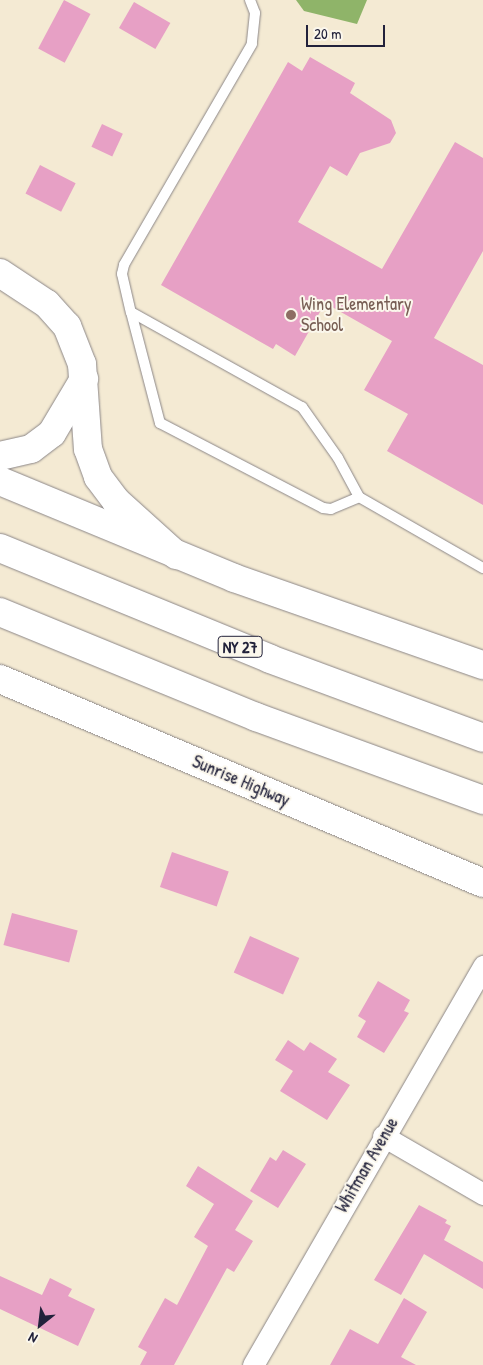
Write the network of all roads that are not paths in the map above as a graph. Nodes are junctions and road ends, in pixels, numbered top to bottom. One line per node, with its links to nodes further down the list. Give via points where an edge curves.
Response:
1 (250, 0): 3 (lane, via 255,13 252,44 124,265 122,274)
2 (0, 272): 4 (main road, via 58,314 79,352)
3 (131, 312): 7 (lane, via 302,407 338,458); 7 (lane, via 160,423 323,508 330,509)
4 (84, 379): 5 (main road, via 52,433 31,449); 9 (main road, via 88,449 98,477 116,502)
5 (0, 456)
6 (0, 481): 9 (main road)
7 (359, 497): 10 (lane)
8 (0, 548): 14 (main road, NY 27, via 270,659)
9 (176, 555): 12 (main road, via 297,602)
10 (483, 568)
11 (0, 612): 15 (main road, via 256,718)
12 (483, 664)
13 (0, 679): 16 (main road, Sunrise Highway)
14 (483, 738)
15 (483, 800)
16 (483, 883)
17 (483, 966): 18 (street, Whitman Avenue)
18 (383, 1136): 19 (street); 20 (street, Whitman Avenue)
19 (483, 1194)
20 (253, 1365)

